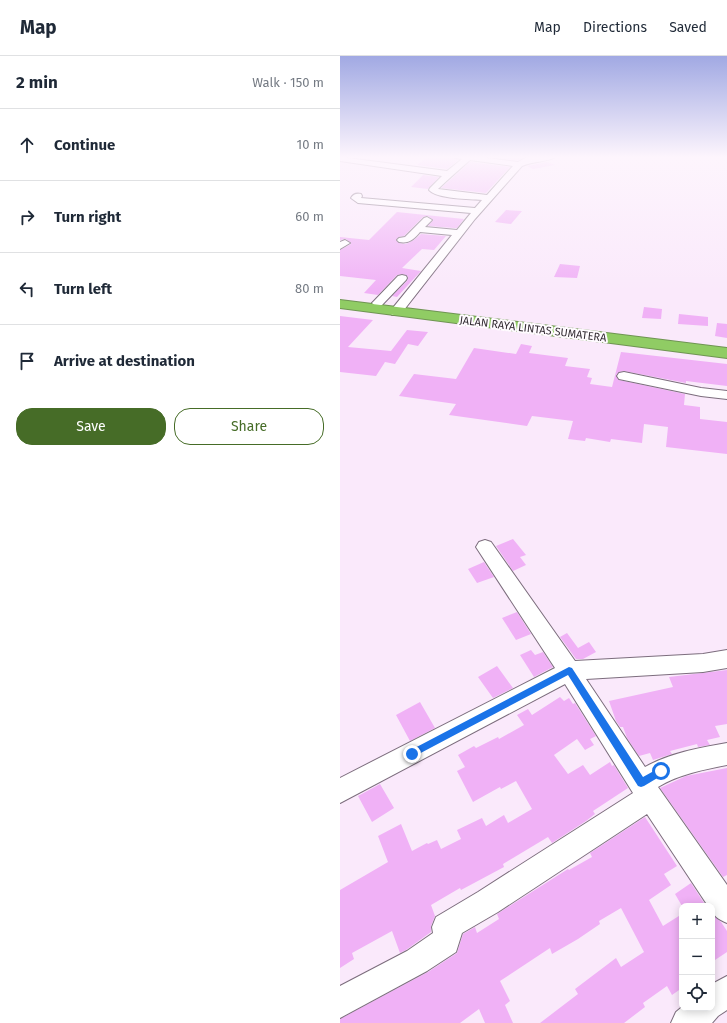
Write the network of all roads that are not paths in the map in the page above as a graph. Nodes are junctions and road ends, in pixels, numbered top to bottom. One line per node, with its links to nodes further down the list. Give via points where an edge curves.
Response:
1 (370, 201): 3 (street)
2 (486, 201): 3 (street)
3 (478, 211): 6 (street)
4 (433, 214): 5 (street)
5 (418, 229): 6 (street); 7 (street, via 408,239)
6 (460, 233): 12 (street)
7 (402, 240)
8 (402, 278): 10 (street)
9 (340, 298): 10 (highway, JALAN RAYA LINTAS SUMATERA)
10 (378, 303): 12 (highway, JALAN RAYA LINTAS SUMATERA)
11 (340, 304): 12 (highway, JALAN RAYA LINTAS SUMATERA)
12 (399, 309): 13 (highway, JALAN RAYA LINTAS SUMATERA); 14 (highway, JALAN RAYA LINTAS SUMATERA)
13 (727, 346)
14 (727, 353)
15 (624, 376): 16 (street)
16 (727, 395)
17 (485, 547): 19 (street)
18 (727, 659): 19 (street, via 703,663)
19 (569, 671): 21 (street); 22 (street)
20 (727, 754): 21 (street, via 661,771)
21 (645, 790): 23 (street); 26 (street, via 488,902 446,927 446,942 417,961)
22 (340, 791)
23 (723, 893)
24 (727, 991): 25 (street)
25 (715, 1001)
26 (340, 1002)
27 (702, 1011): 28 (street)
28 (687, 1023)

